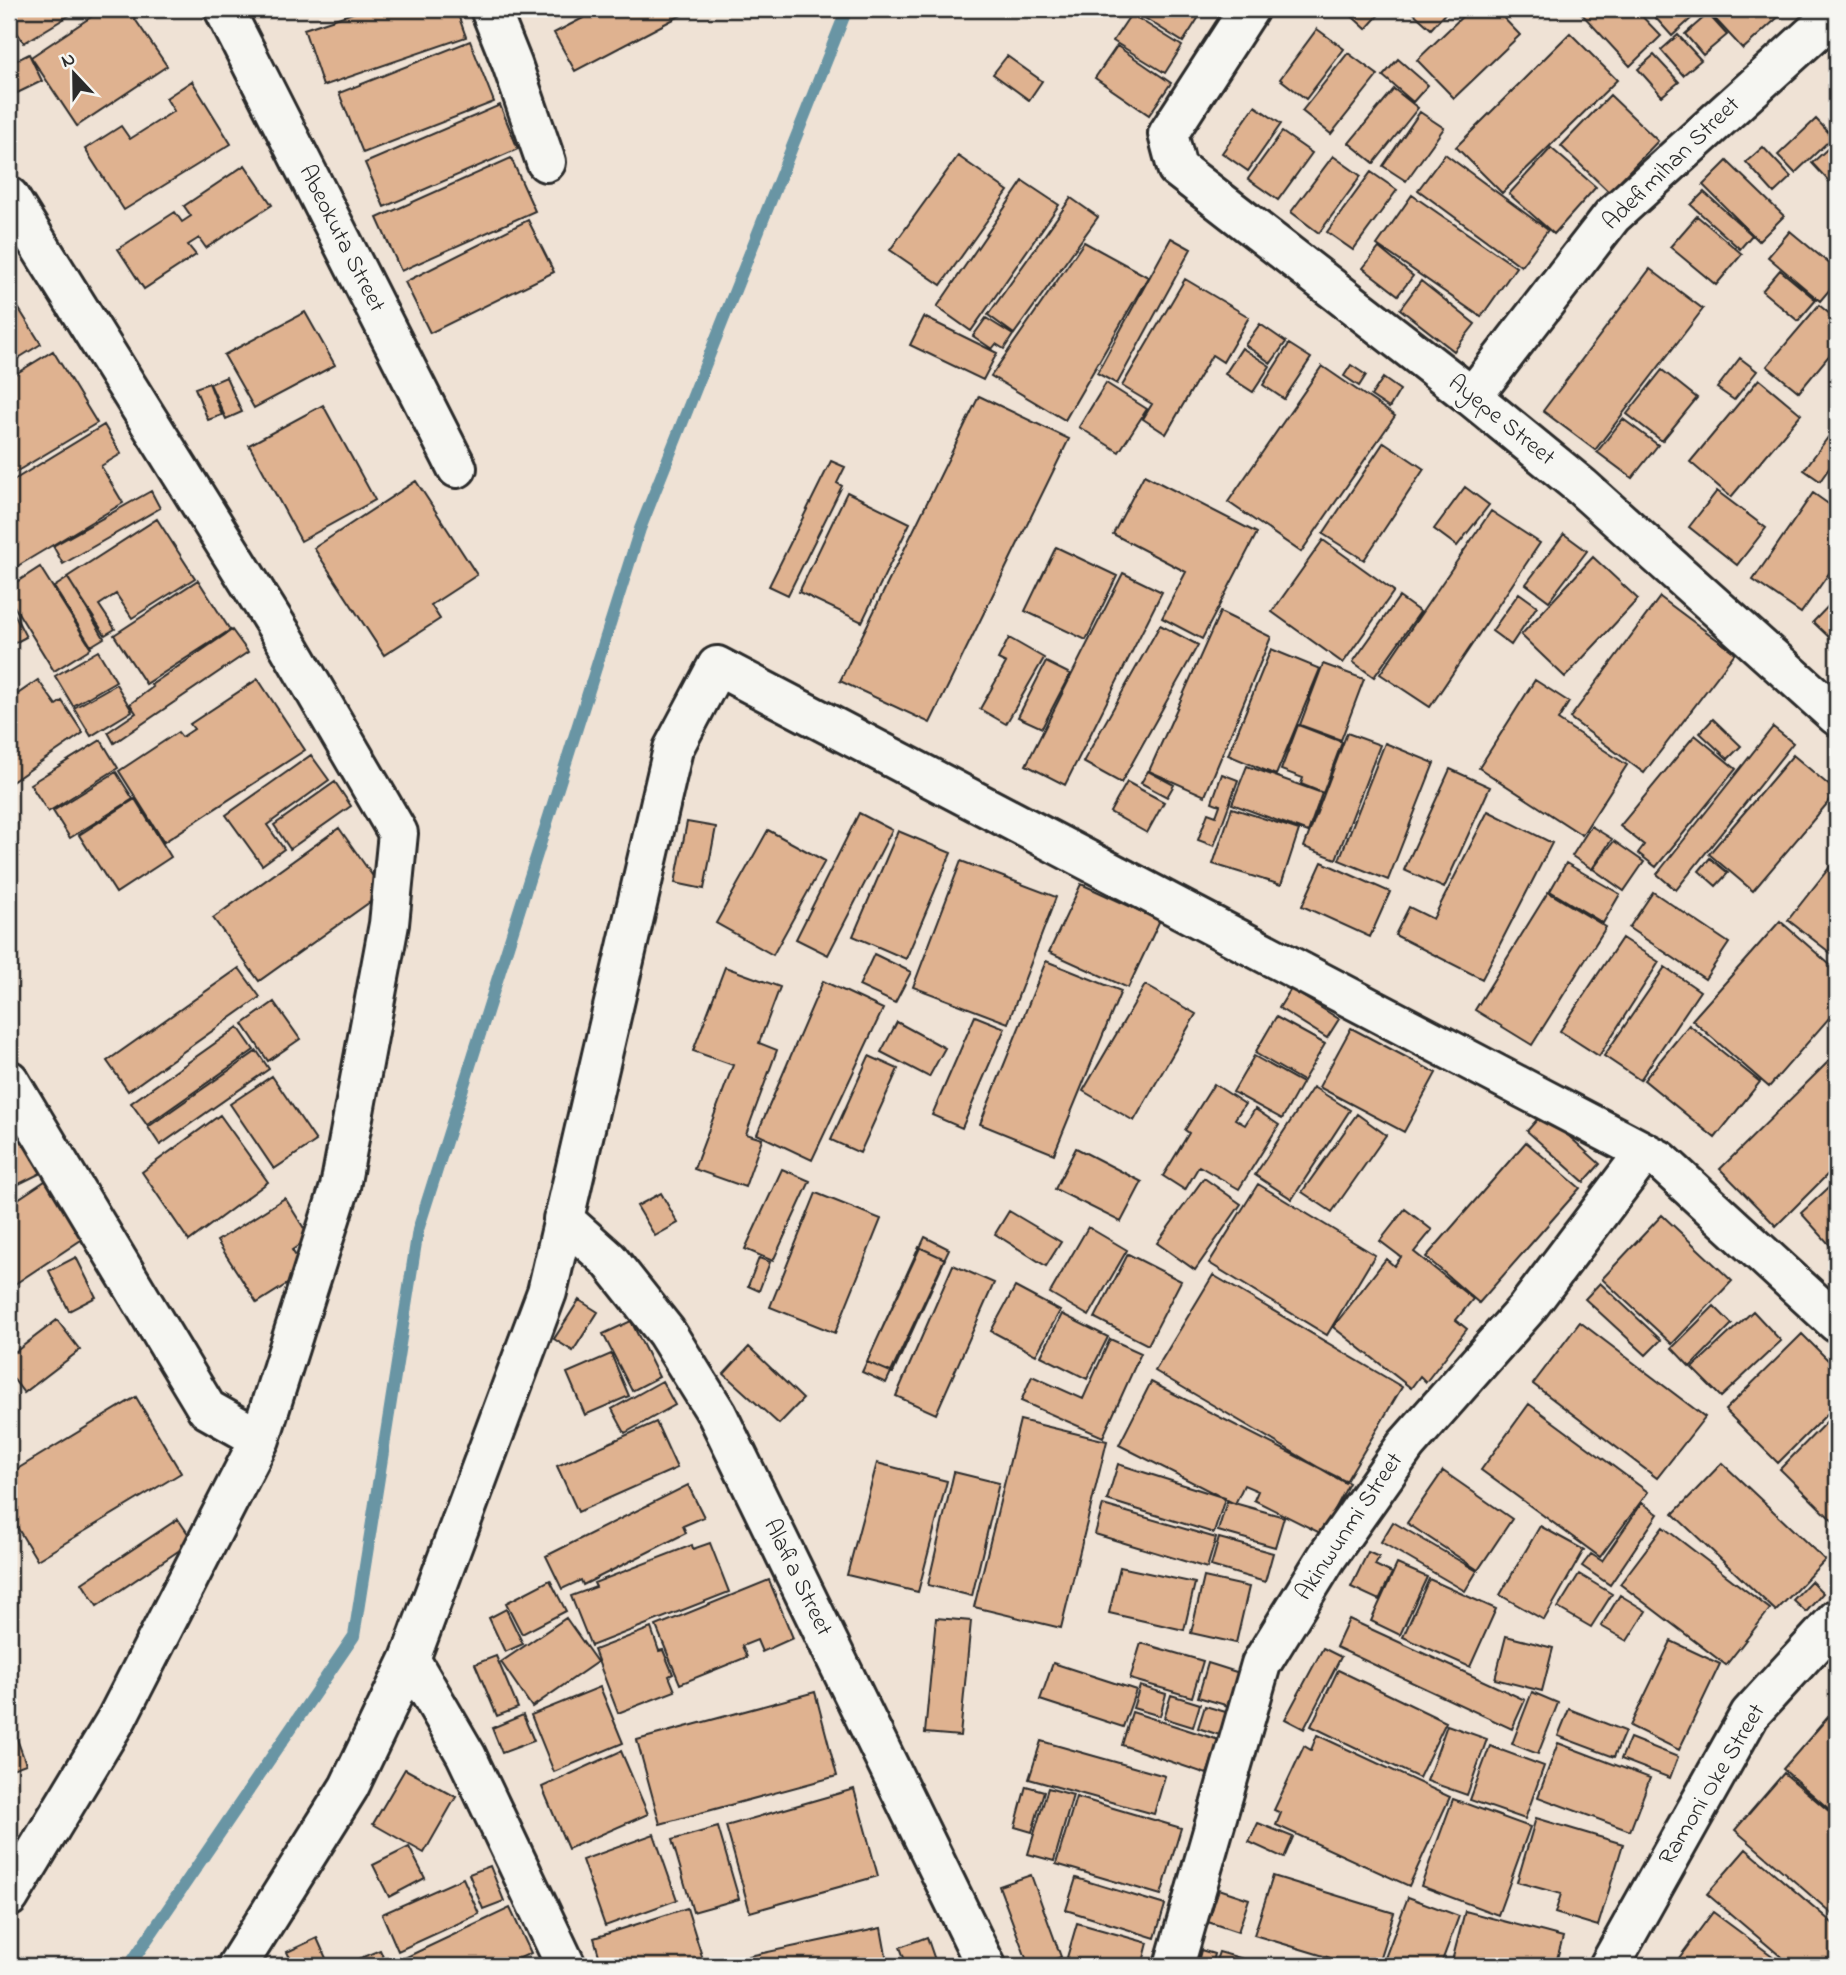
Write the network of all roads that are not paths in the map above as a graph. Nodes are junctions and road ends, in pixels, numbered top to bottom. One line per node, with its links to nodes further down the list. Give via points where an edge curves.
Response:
1 (224, 9): 8 (street, Abeokuta Street)
2 (490, 9): 5 (street)
3 (1249, 9): 7 (street, Ayepe Street, via 1168,134 1177,168)
4 (1837, 12): 7 (street, Adefimihan Street, via 1612,216)
5 (546, 162)
6 (9, 197): 14 (street, via 284,638 398,832 389,925 340,1187)
7 (1472, 397): 9 (street, Ayepe Street, via 1582,487)
8 (457, 468)
9 (1837, 716)
10 (9, 1080): 14 (street, via 207,1409)
11 (1645, 1152): 12 (street, via 717,666 673,749); 13 (street, via 1660,1160); 21 (street, Akinwunmi Street, via 1527,1307 1406,1445 1327,1557 1261,1664)
12 (563, 1219): 16 (street, via 547,1292); 20 (street, Alafia Street, via 609,1260 666,1332 717,1414)
13 (1837, 1323)
14 (260, 1439): 17 (street, via 117,1718)
15 (1837, 1619): 22 (street, Ramoni Oke Street, via 1750,1714)
16 (410, 1659): 18 (street, via 349,1787); 19 (street, via 466,1755)
17 (9, 1898)
18 (237, 1966)
19 (566, 1966)
20 (986, 1966)
21 (1174, 1966)
22 (1609, 1966)

